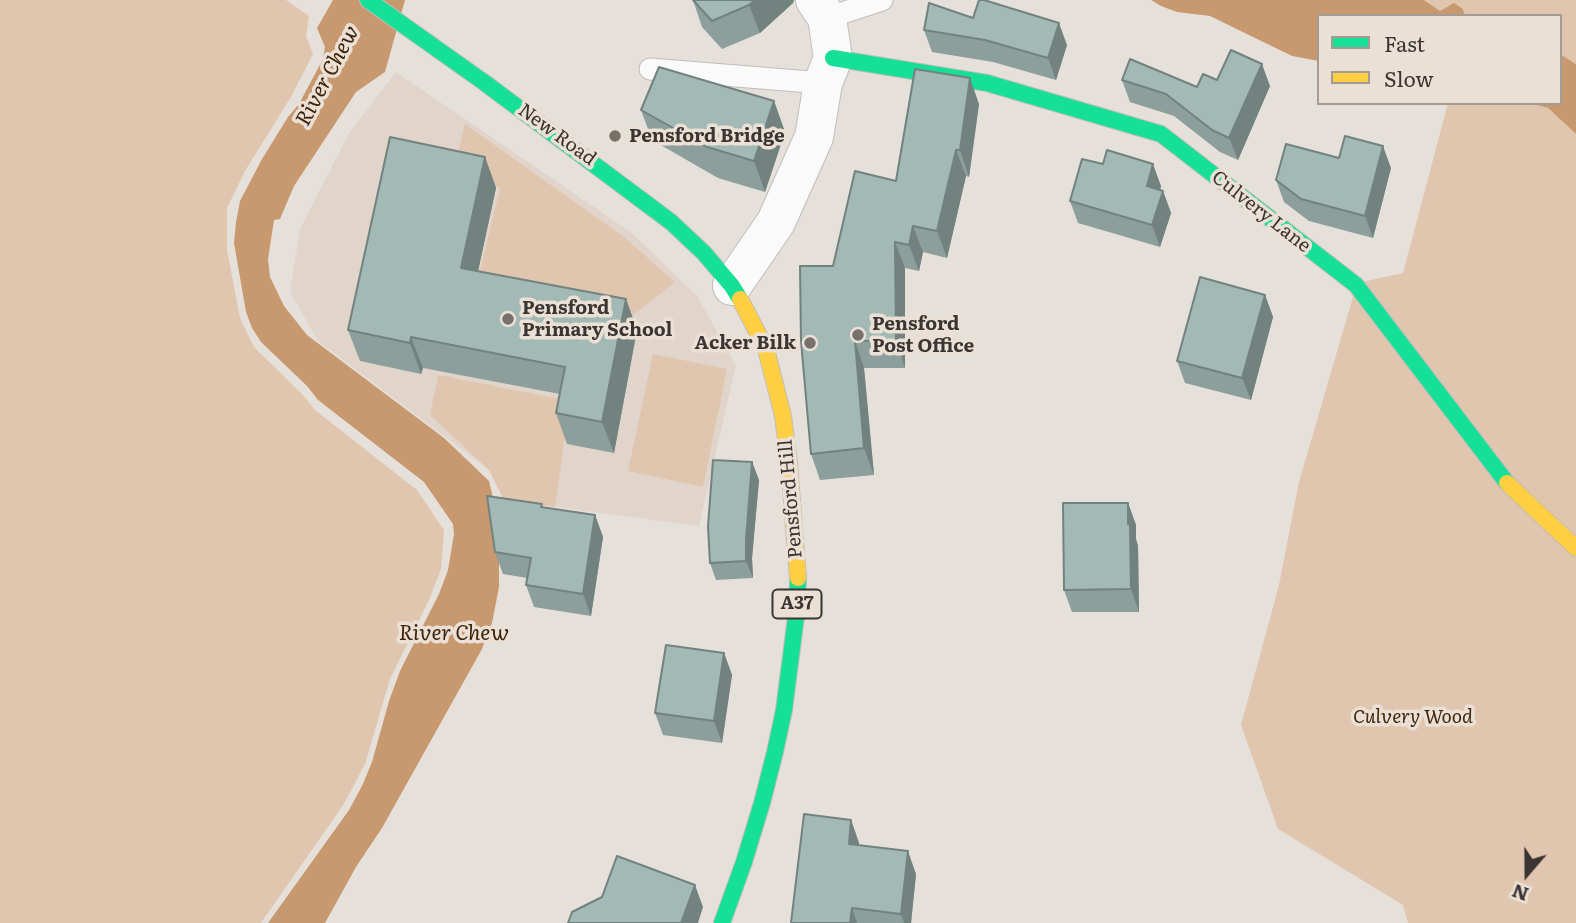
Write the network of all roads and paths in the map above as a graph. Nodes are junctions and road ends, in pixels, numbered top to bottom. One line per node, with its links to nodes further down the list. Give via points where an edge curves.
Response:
1 (368, 0): 6 (main road, New Road / A37, via 671,222)
2 (883, 0): 3 (lane)
3 (821, 9): 5 (street)
4 (650, 69): 5 (lane)
5 (828, 71): 6 (street, via 814,137 776,222); 7 (main road, Culvery Lane, via 987,83 1161,134 1356,285 1504,480)
6 (732, 286): 8 (main road, Pensford Hill / A37, via 766,349 783,416 798,569 792,653 775,752)
7 (1576, 548)
8 (722, 923)

